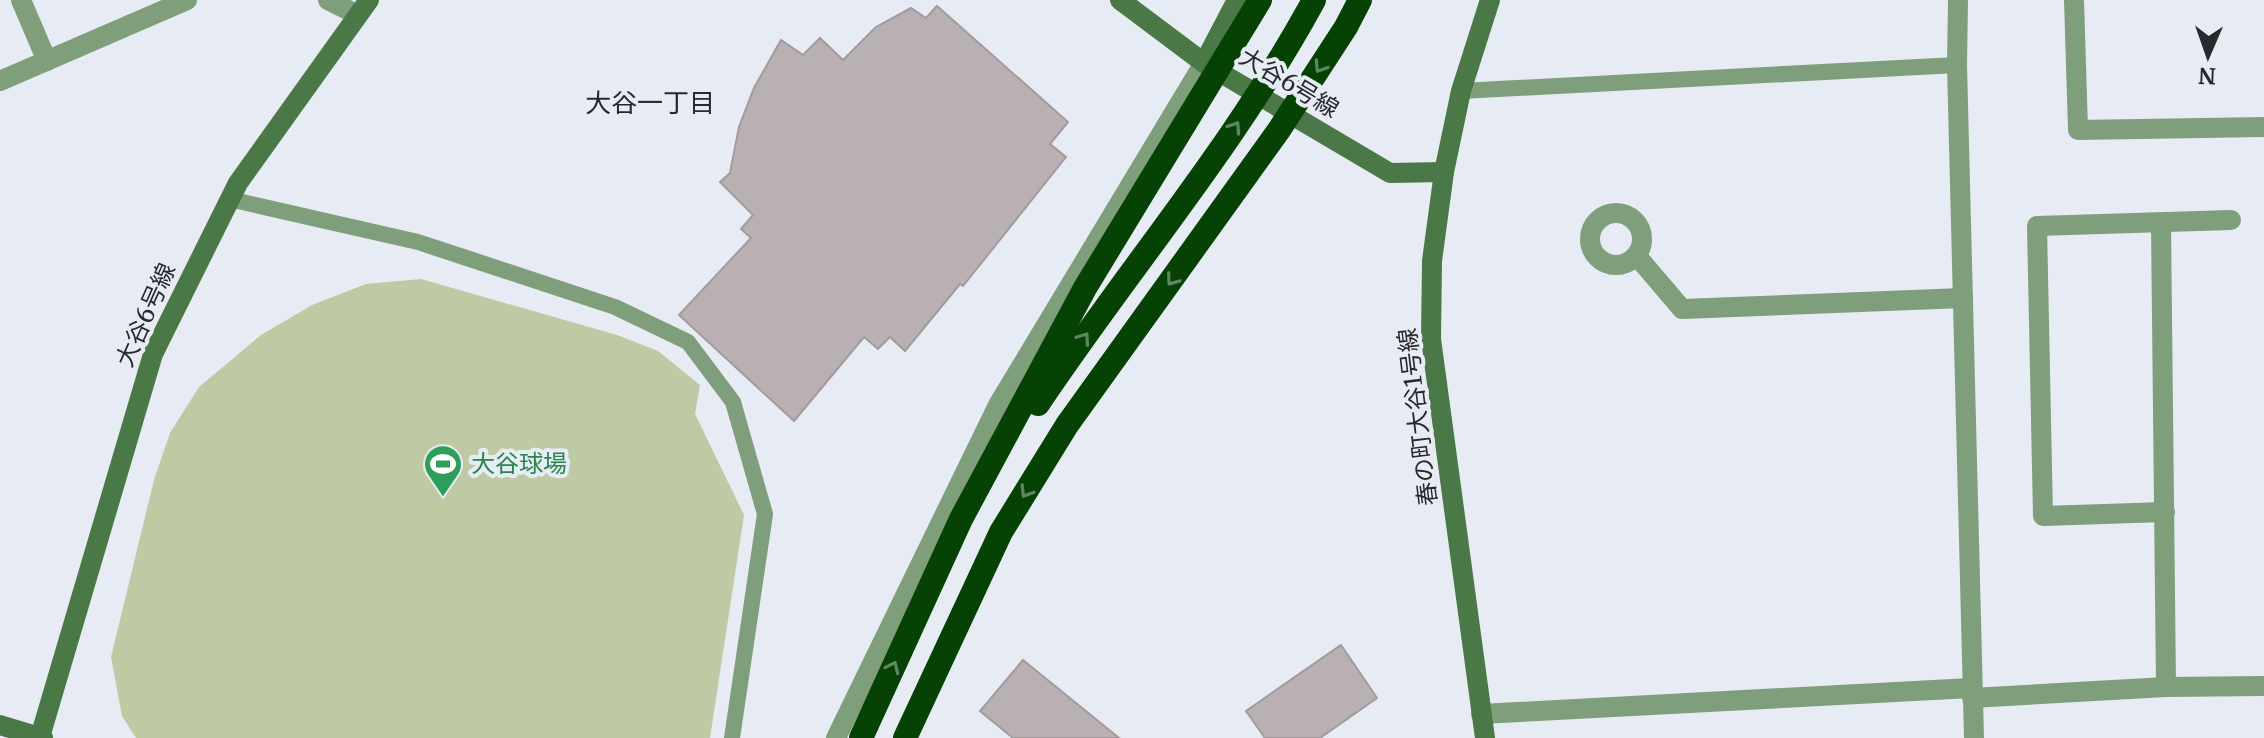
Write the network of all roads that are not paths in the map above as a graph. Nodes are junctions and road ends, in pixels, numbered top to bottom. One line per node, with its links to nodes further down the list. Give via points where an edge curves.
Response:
1 (21, 0): 14 (street)
2 (187, 0): 12 (street)
3 (328, 0): 13 (street)
4 (1120, 0): 15 (street, 大谷6号線)
5 (1237, 0): 15 (street)
6 (1260, 0): 27 (highway, via 1085,288)
7 (1314, 0): 27 (highway, one-way to 7, via 1243,116)
8 (1360, 0): 37 (highway, one-way to 37, via 1279,130 1067,425 1001,532)
9 (1490, 0): 18 (street, 春の町大谷1号線)
10 (1958, 0): 16 (street)
11 (2074, 0): 19 (street, via 2078,130)
12 (156, 6): 14 (street)
13 (363, 7): 21 (street, 大谷6号線)
14 (47, 61): 17 (street)
15 (1204, 63): 20 (street, 大谷6号線, via 1390,173); 35 (street, via 998,405)
16 (1957, 65): 18 (lane); 25 (street)
17 (0, 81)
18 (1461, 91): 20 (street, 春の町大谷1号線)
19 (2264, 127)
20 (1444, 172): 31 (street, 春の町大谷1号線, via 1432,261 1431,339)
21 (229, 199): 33 (street, 大谷6号線, via 153,354); 34 (lane, via 418,242 615,307 688,342 733,402 765,514)
22 (2231, 220): 23 (street)
23 (2161, 224): 26 (street); 26 (street, via 2037,226 2037,241 2043,516)
24 (1636, 255): 25 (street, via 1682,309)
25 (1963, 298): 30 (street)
26 (2165, 512): 29 (street)
27 (961, 519): 36 (highway, one-way to 27)
28 (2264, 686): 29 (street)
29 (2166, 687): 30 (street)
30 (1971, 693): 31 (street); 39 (street)
31 (1481, 714): 38 (street, 春の町大谷1号線)
32 (0, 725): 33 (street)
33 (42, 737)
34 (732, 738)
35 (836, 738)
36 (861, 738)
37 (905, 738)
38 (1485, 738)
39 (1974, 738)

